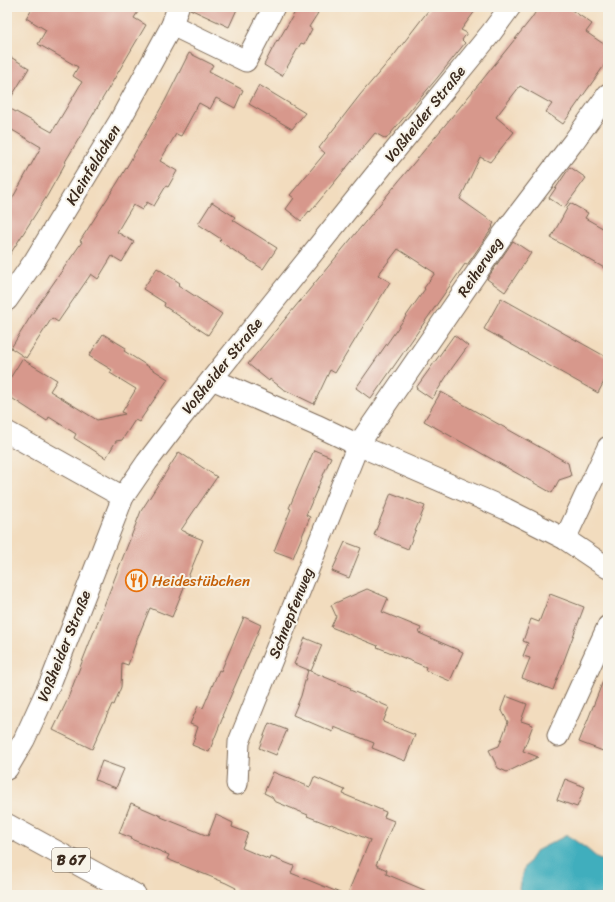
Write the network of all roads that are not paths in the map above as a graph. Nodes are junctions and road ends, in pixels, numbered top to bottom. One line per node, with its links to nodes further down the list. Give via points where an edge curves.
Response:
1 (274, 7): 3 (street, Kleinfeldchen, via 246,61)
2 (510, 7): 6 (street, Voßheider Straße)
3 (175, 16): 5 (street, Kleinfeldchen, via 119,122)
4 (608, 94): 8 (street, Reiherweg, via 504,233)
5 (7, 300)
6 (212, 379): 8 (street); 10 (street, Voßheider Straße, via 146,462)
7 (7, 432): 10 (street)
8 (358, 445): 11 (street, via 506,509); 16 (street, Schnepfenweg, via 239,742)
9 (608, 447): 11 (street)
10 (123, 497): 15 (street, Voßheider Straße, via 52,679)
11 (565, 539): 12 (street)
12 (608, 568)
13 (608, 626): 14 (street)
14 (558, 736)
15 (7, 770)
16 (237, 784)
17 (7, 825): 18 (main road, B 67)
18 (134, 895)

